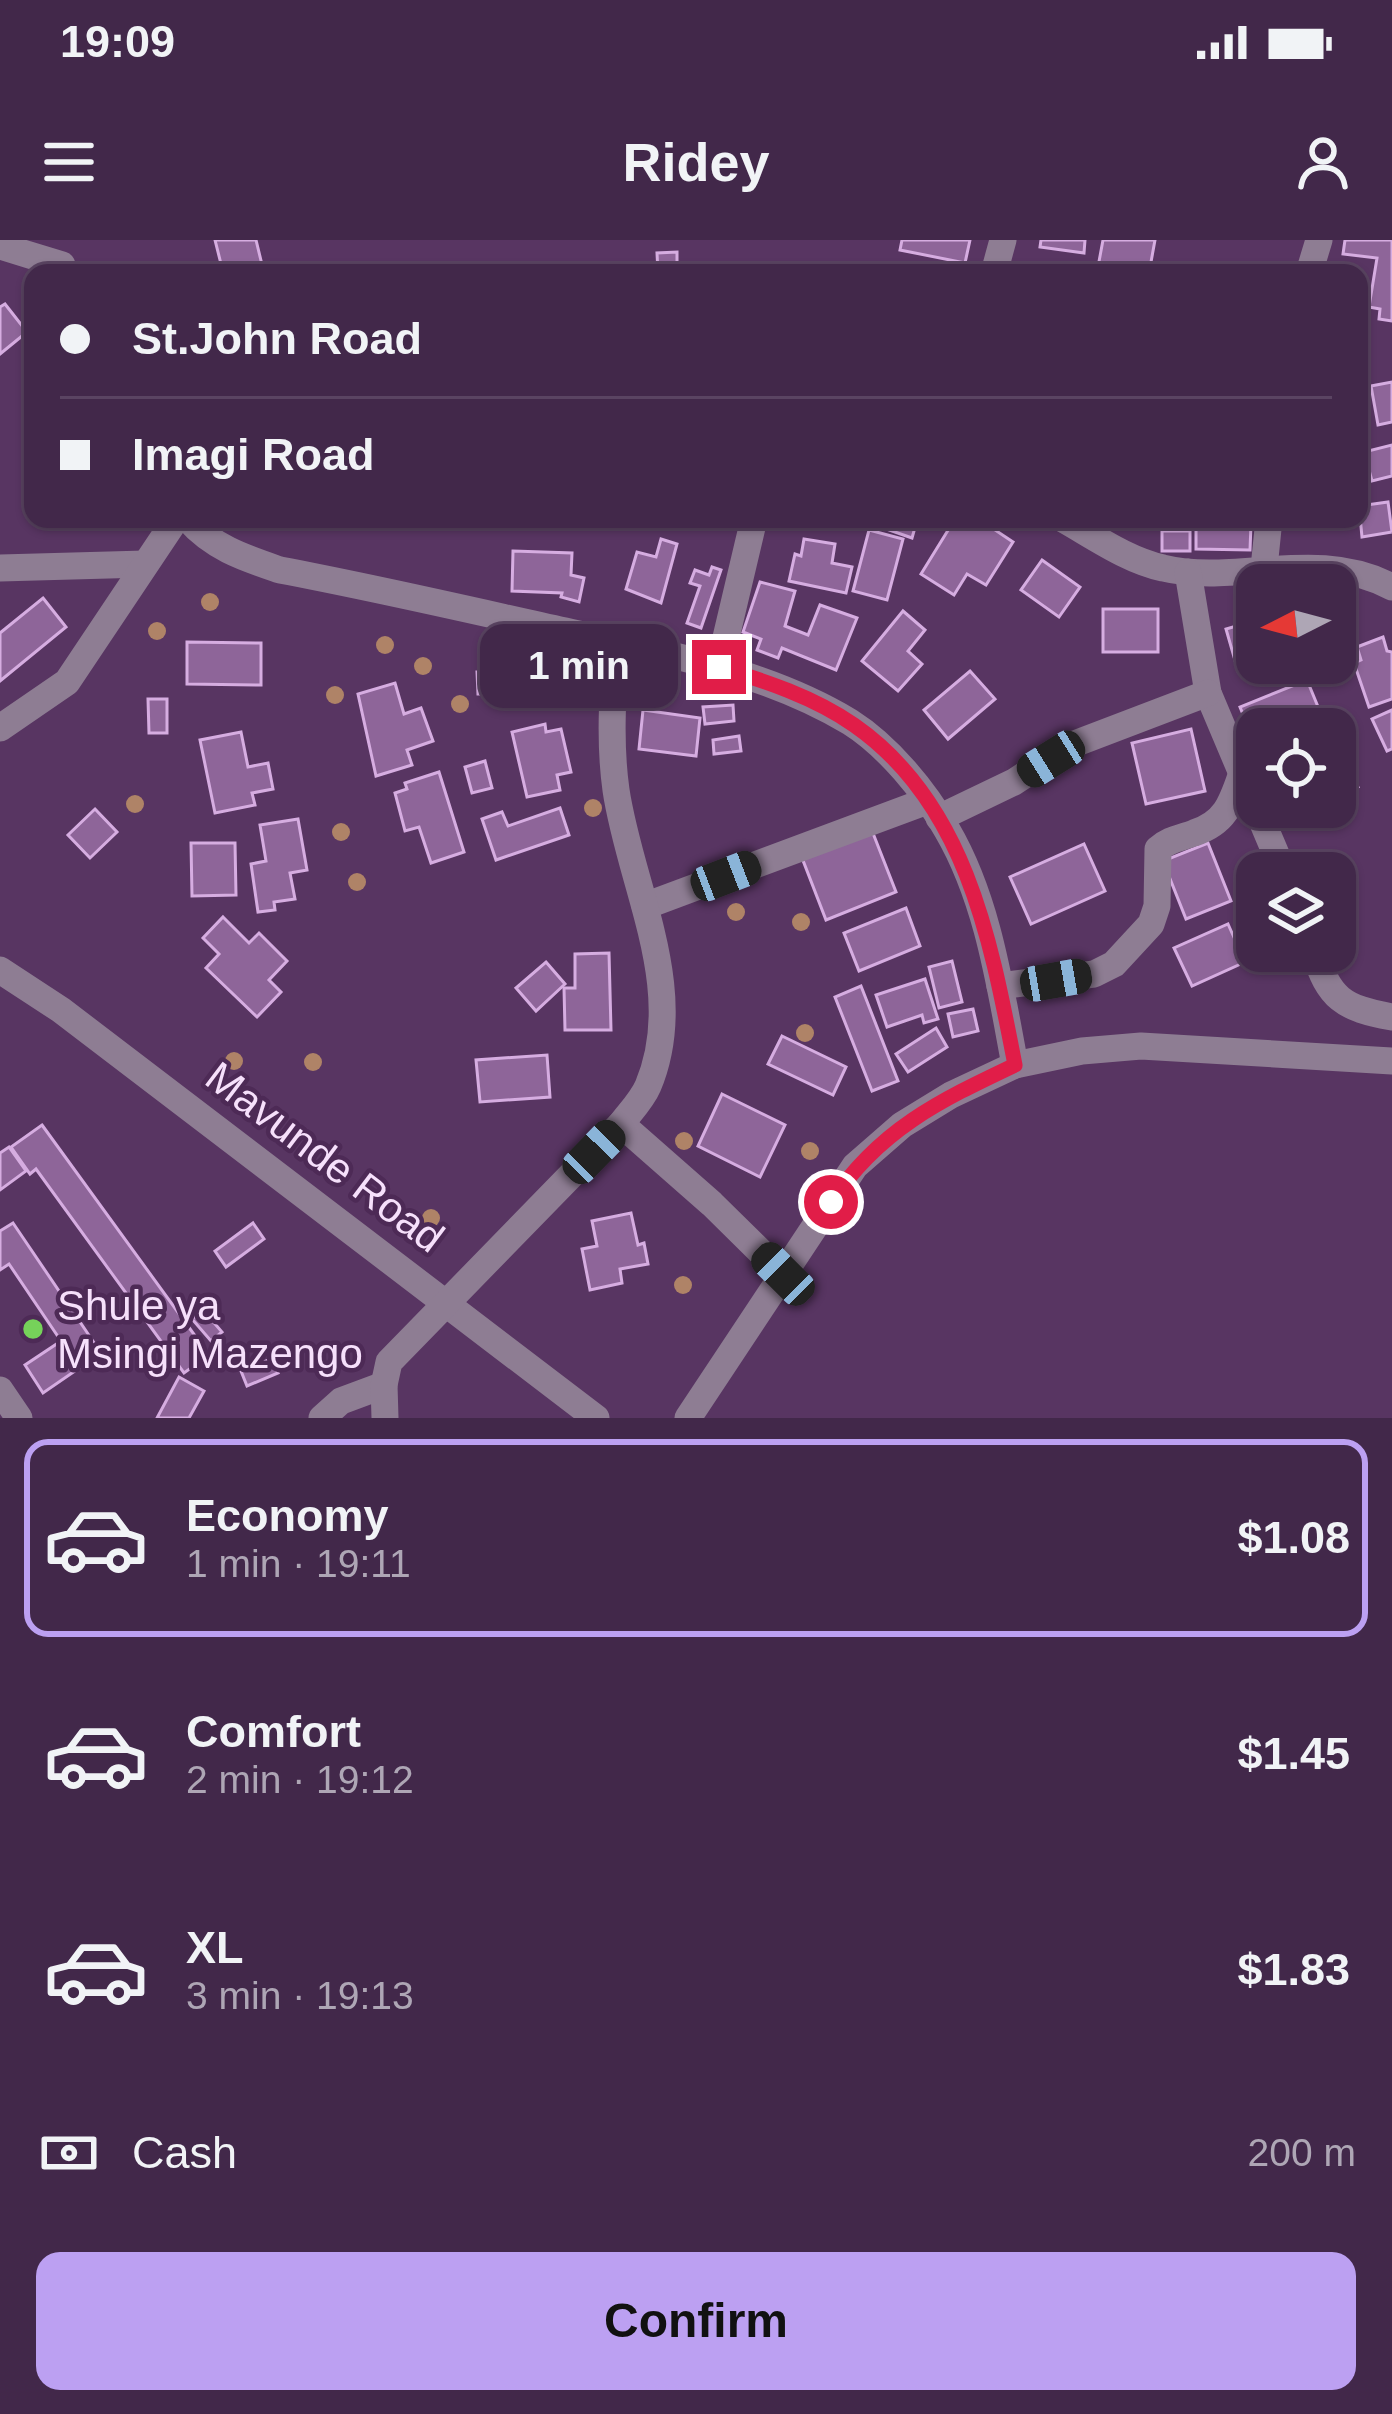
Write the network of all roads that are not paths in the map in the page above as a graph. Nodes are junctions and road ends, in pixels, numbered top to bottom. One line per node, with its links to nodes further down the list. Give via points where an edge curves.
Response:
1 (0, 246): 2 (street)
2 (61, 259)
3 (170, 528): 8 (street)
4 (196, 528): 15 (street, via 280,570)
5 (752, 528): 16 (street)
6 (1079, 528): 12 (street, via 1136,559)
7 (1268, 528): 9 (street)
8 (146, 564): 10 (street); 18 (street, via 67,682)
9 (1264, 564)
10 (0, 568)
11 (1236, 569): 12 (street)
12 (1188, 572): 17 (street)
13 (1356, 574): 14 (street)
14 (1392, 587)
15 (616, 643): 16 (street); 22 (street, via 616,791)
16 (719, 667): 21 (street, via 855,725)
17 (1208, 693): 19 (street); 21 (street, via 1069,746 1015,782)
18 (0, 728)
19 (1236, 759)
20 (1236, 788): 25 (street, via 1219,822 1158,849 1151,924 1114,964 1094,974)
21 (933, 809): 22 (street); 25 (street, via 965,865)
22 (645, 907): 29 (street, via 659,969 661,1042 647,1090)
23 (0, 970): 31 (street, Mavunde Road)
24 (1321, 972): 26 (street, via 1344,1005)
25 (1000, 986): 28 (street)
26 (1392, 1017)
27 (1392, 1061): 28 (street, via 1141,1046)
28 (1015, 1065): 30 (street, via 902,1125 855,1166)
29 (621, 1124): 30 (street); 31 (street)
30 (783, 1274): 38 (street)
31 (448, 1303): 32 (street, via 388,1362); 37 (street, Mavunde Road)
32 (384, 1385): 35 (street, via 341,1401); 36 (street)
33 (0, 1390): 34 (street)
34 (19, 1418)
35 (322, 1418)
36 (385, 1418)
37 (596, 1418)
38 (688, 1418)

